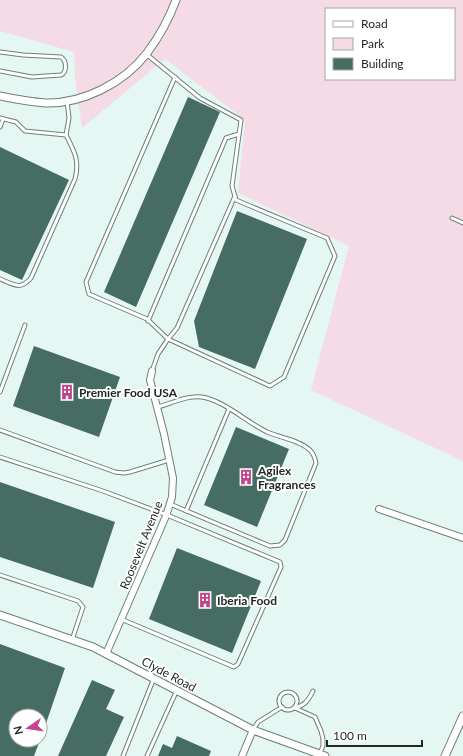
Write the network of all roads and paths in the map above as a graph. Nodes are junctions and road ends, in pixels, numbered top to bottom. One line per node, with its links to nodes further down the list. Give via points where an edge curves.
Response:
1 (176, 0): 3 (street, via 157,39)
2 (0, 52): 4 (lane, via 61,57 65,61 66,71 61,75 32,76)
3 (146, 54): 5 (lane); 7 (street, via 125,74 101,89)
4 (0, 71)
5 (175, 77): 10 (lane, via 200,98 241,120); 16 (lane, via 86,282 90,294)
6 (0, 96): 7 (street, via 46,103)
7 (67, 101): 11 (lane, via 69,118)
8 (2, 119): 9 (lane); 11 (lane, via 16,122 25,131)
9 (0, 127)
10 (240, 134): 12 (lane, via 232,186); 16 (lane, via 226,138)
11 (66, 135): 15 (lane, via 76,154 77,171 31,278 21,286)
12 (235, 195): 18 (lane, via 177,328); 18 (lane, via 236,200 327,238 335,256 284,377 270,386)
13 (452, 218): 14 (lane)
14 (463, 223)
15 (0, 279)
16 (148, 321): 18 (lane)
17 (25, 325): 20 (lane)
18 (168, 339): 19 (lane, via 158,354)
19 (152, 371): 21 (street, Roosevelt Avenue, via 150,380)
20 (0, 392)
21 (157, 408): 22 (lane, via 191,397 202,397 214,400); 25 (street, Roosevelt Avenue)
22 (229, 409): 28 (lane); 28 (lane, via 268,432 305,446 315,456 316,463 285,540 280,545 270,546)
23 (0, 430): 25 (lane, via 115,472 130,472)
24 (0, 457): 29 (lane)
25 (169, 460): 26 (street, Roosevelt Avenue, via 173,478)
26 (170, 504): 28 (lane); 29 (street, Roosevelt Avenue)
27 (379, 509): 30 (street)
28 (186, 511)
29 (166, 515): 33 (street, Roosevelt Avenue); 33 (lane, via 280,562 281,567 238,664 234,667)
30 (463, 538)
31 (0, 575): 34 (lane, via 78,601 83,607)
32 (0, 615): 34 (street, Clyde Road)
33 (121, 619): 35 (street, Roosevelt Avenue)
34 (72, 640): 35 (street, Clyde Road)
35 (106, 654): 36 (street, Clyde Road)
36 (154, 678): 37 (street, Clyde Road); 44 (lane)
37 (177, 690): 42 (street, Clyde Road); 45 (lane)
38 (313, 691): 40 (lane, via 303,706)
39 (282, 707): 40 (lane, via 287,710); 40 (lane, via 279,702 281,696 288,692 294,694 297,699); 42 (lane, via 258,722)
40 (295, 708): 43 (lane, via 315,717 323,738)
41 (463, 716): 47 (street)
42 (253, 730): 43 (street, Clyde Road); 46 (street)
43 (322, 755)
44 (122, 756)
45 (147, 756)
46 (242, 756)
47 (445, 756)

